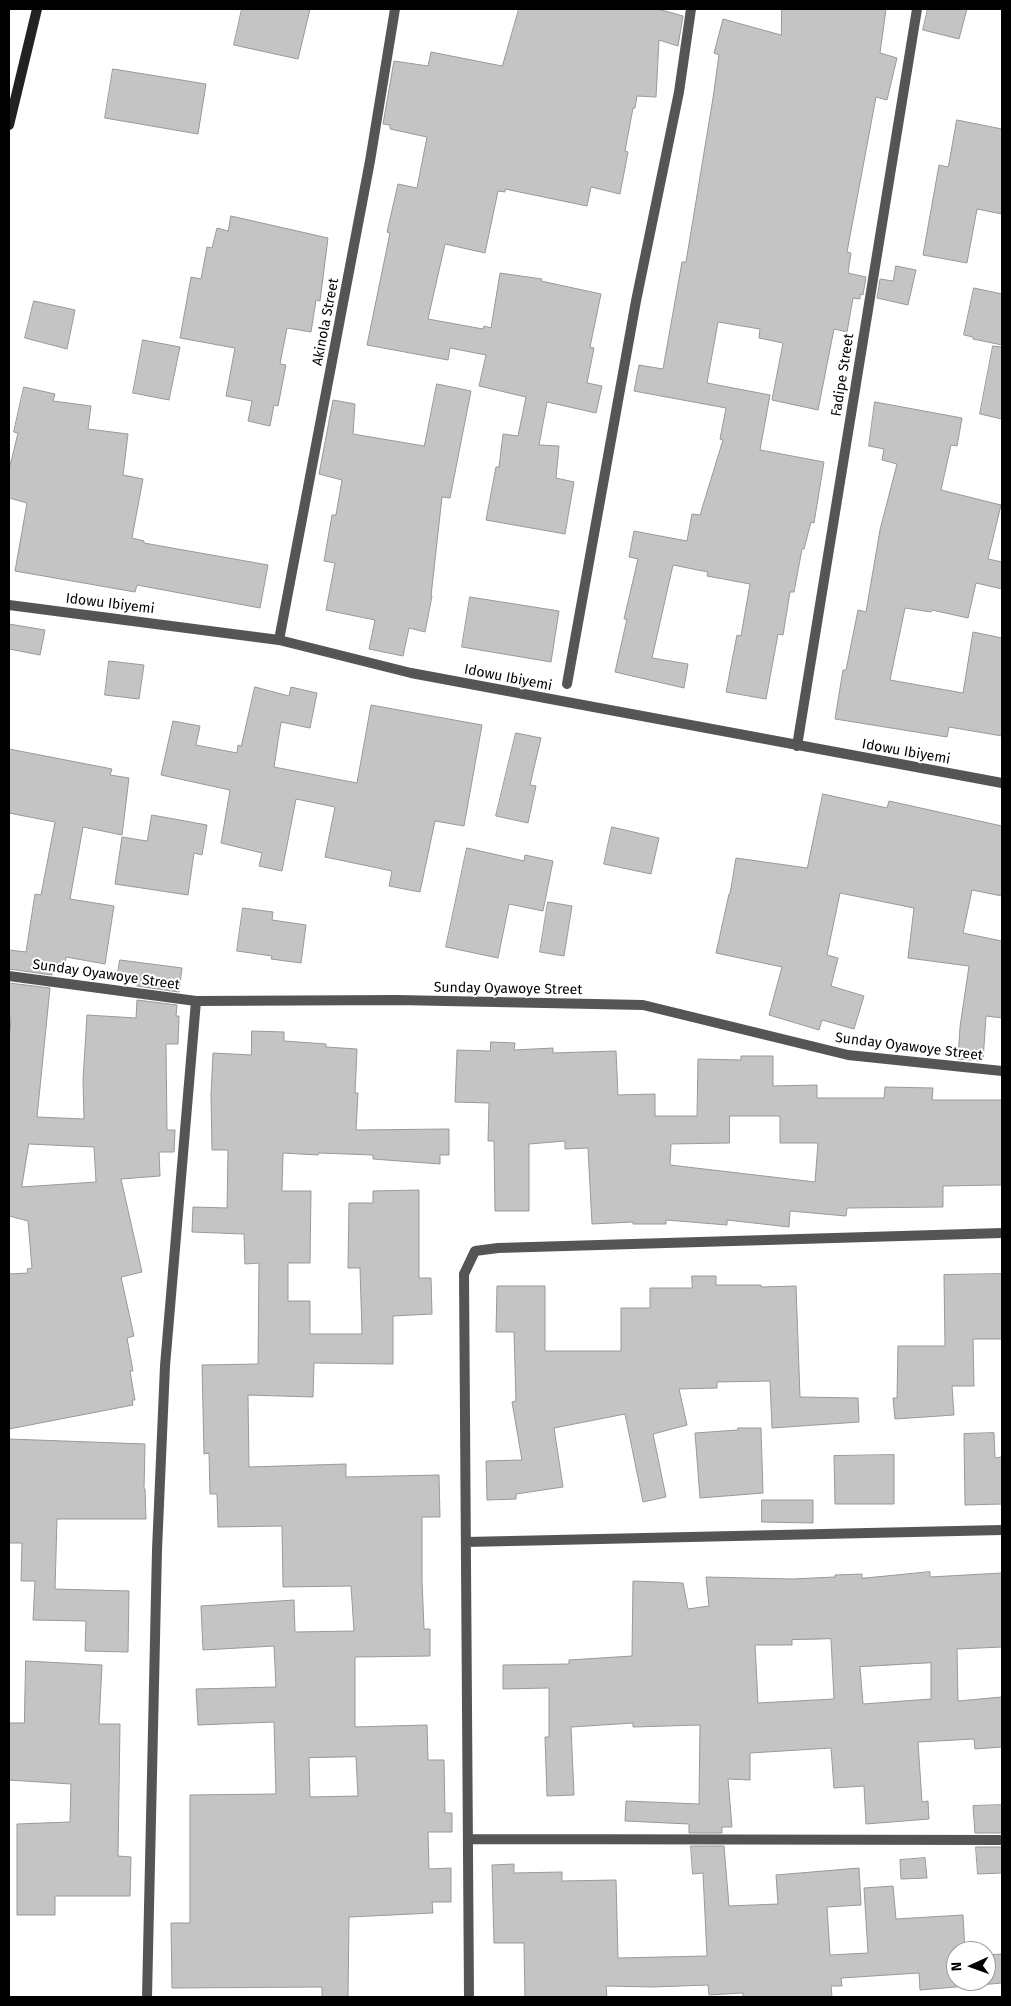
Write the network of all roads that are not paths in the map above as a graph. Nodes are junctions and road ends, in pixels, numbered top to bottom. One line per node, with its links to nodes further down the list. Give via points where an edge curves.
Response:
1 (37, 9): 5 (street)
2 (395, 9): 7 (street, Akinola Street, via 370,161)
3 (691, 9): 8 (street, via 679,92 636,301)
4 (917, 9): 9 (street, Fadipe Street)
5 (9, 125)
6 (9, 605): 7 (street, Idowu Ibiyemi)
7 (279, 640): 9 (street, Idowu Ibiyemi, via 411,673)
8 (567, 684)
9 (797, 746): 10 (street, Idowu Ibiyemi)
10 (1002, 783)
11 (9, 976): 12 (street, Sunday Oyawoye Street)
12 (196, 1002): 13 (street, Sunday Oyawoye Street, via 397,1000 643,1005 848,1055); 19 (street, via 165,1375 156,1550)
13 (1002, 1071)
14 (1002, 1232): 16 (street, via 475,1251 464,1274)
15 (1002, 1530): 16 (street)
16 (466, 1542): 17 (street)
17 (468, 1839): 18 (street); 20 (street)
18 (1002, 1840)
19 (147, 1997)
20 (469, 1997)

